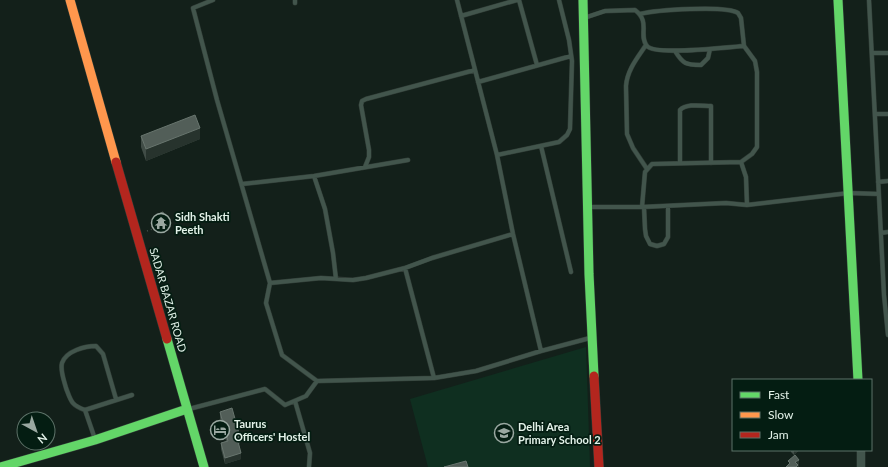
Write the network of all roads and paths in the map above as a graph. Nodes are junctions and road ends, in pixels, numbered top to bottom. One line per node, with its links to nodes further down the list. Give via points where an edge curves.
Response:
1 (70, 0): 45 (street, SADAR BAZAR ROAD)
2 (213, 0): 35 (lane, via 193,8)
3 (457, 0): 10 (lane)
4 (518, 0): 10 (lane); 19 (lane)
5 (559, 0): 18 (lane)
6 (583, 0): 11 (street)
7 (838, 0): 36 (street)
8 (869, 0): 16 (lane)
9 (640, 14): 11 (lane, via 635,10 605,11); 12 (lane, via 644,21); 13 (lane, via 691,9 734,10 741,18)
10 (461, 16): 20 (lane)
11 (584, 18): 40 (street)
12 (646, 45): 15 (lane, via 651,49); 31 (lane, via 628,74 626,86 627,134)
13 (744, 46): 14 (lane); 27 (lane, via 753,56 756,66 757,147)
14 (710, 49): 15 (lane); 15 (lane, via 708,58 701,65 683,63)
15 (675, 51)
16 (872, 53): 17 (lane); 22 (lane)
17 (888, 53)
18 (571, 56): 19 (lane); 24 (lane, via 570,130 559,142)
19 (537, 65): 21 (lane)
20 (475, 70): 21 (lane); 30 (lane, via 362,101 369,150)
21 (478, 82): 25 (lane)
22 (875, 114): 23 (lane); 34 (lane)
23 (888, 114)
24 (541, 146): 25 (lane); 48 (lane)
25 (497, 155): 46 (lane)
26 (408, 160): 30 (lane)
27 (741, 162): 29 (lane); 38 (lane, via 746,177)
28 (680, 163): 29 (lane); 29 (lane, via 680,110 690,106 711,106); 31 (lane, via 652,164)
29 (711, 163)
30 (366, 167): 32 (lane)
31 (647, 169): 41 (lane)
32 (314, 176): 35 (lane); 49 (lane, via 325,209)
33 (888, 181): 34 (lane)
34 (878, 182): 37 (lane)
35 (242, 184): 50 (lane)
36 (849, 193): 37 (lane); 38 (lane); 56 (street)
37 (879, 194): 44 (lane)
38 (747, 205): 39 (lane, via 726,203)
39 (668, 206): 41 (lane); 41 (lane, via 668,237 664,244 657,246 650,244 646,236)
40 (588, 207): 41 (lane); 53 (street)
41 (643, 207)
42 (158, 227): 45 (path)
43 (888, 232): 44 (lane)
44 (881, 233): 51 (lane)
45 (137, 234): 61 (street, SADAR BAZAR ROAD)
46 (513, 234): 47 (lane); 54 (lane)
47 (405, 268): 49 (lane, via 366,278); 55 (lane)
48 (571, 272)
49 (336, 279): 50 (lane)
50 (270, 283): 57 (lane, via 266,303 282,354)
51 (886, 295): 52 (lane)
52 (888, 335)
53 (592, 338): 54 (lane); 68 (street)
54 (541, 351): 55 (lane, via 476,371)
55 (434, 378): 57 (lane)
56 (858, 379)
57 (317, 381): 60 (lane, via 306,396)
58 (132, 395): 59 (lane)
59 (116, 399): 62 (lane); 62 (lane, via 103,354 96,346 86,346 65,358 62,364 62,376 71,402)
60 (294, 401): 61 (lane, via 285,405 265,388); 67 (lane, via 310,453)
61 (187, 409): 63 (street); 66 (street, SADAR BAZAR ROAD)
62 (85, 410): 63 (lane)
63 (95, 440): 65 (street)
64 (861, 451): 69 (street)
65 (1, 467)
66 (204, 467)
67 (309, 467)
68 (599, 467)
69 (861, 467)

